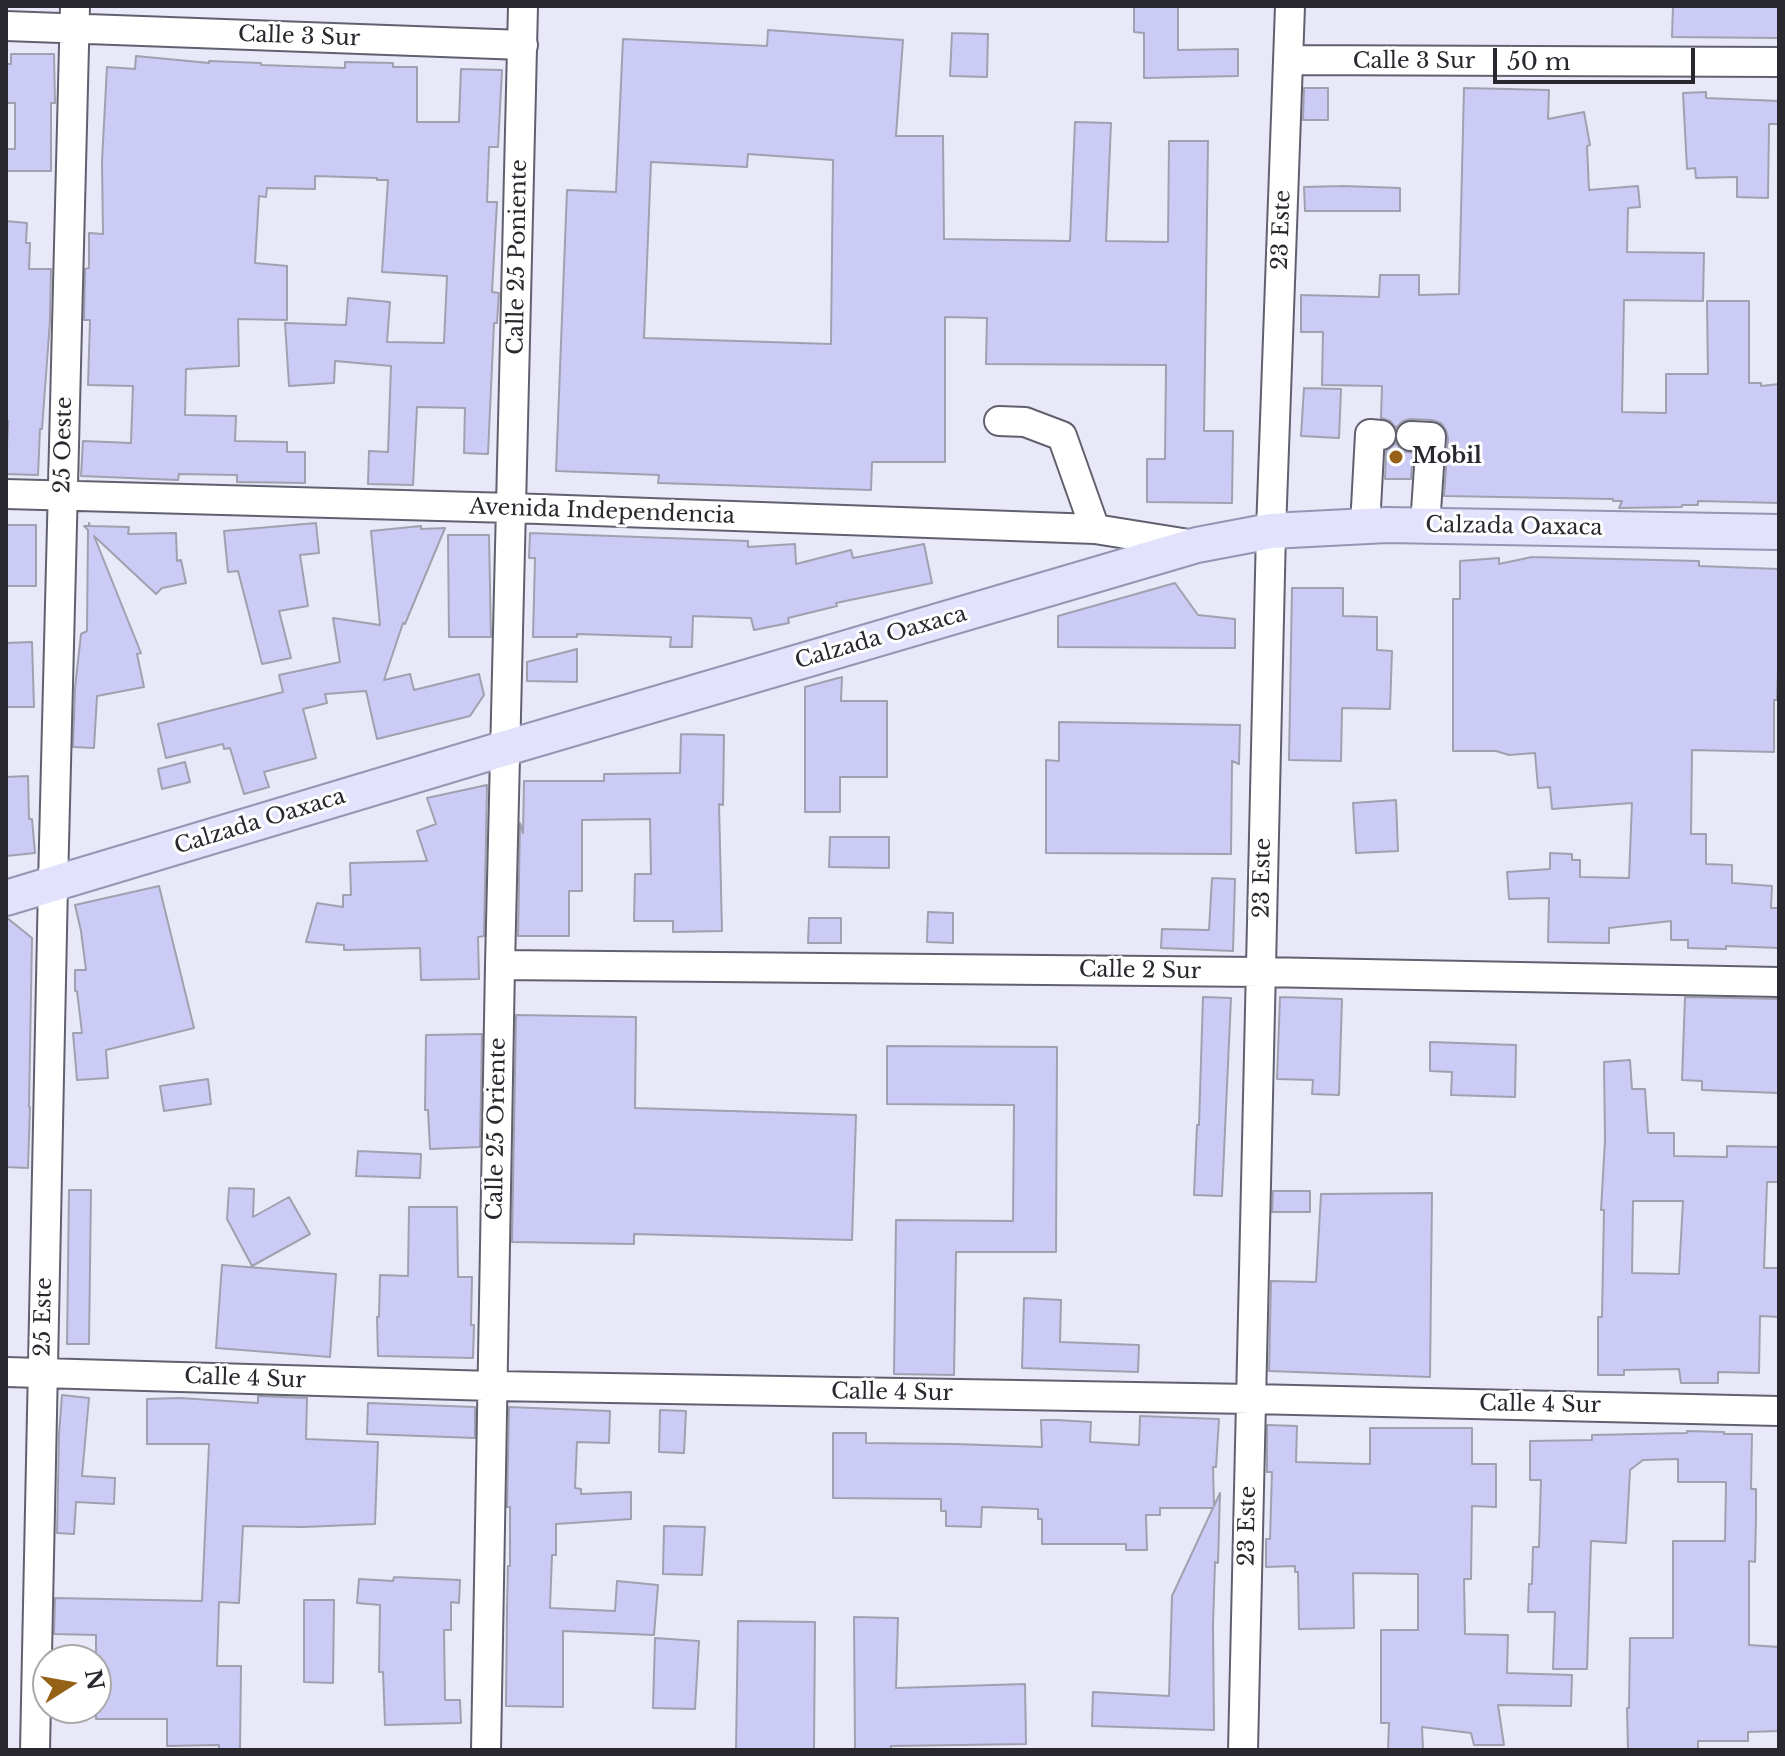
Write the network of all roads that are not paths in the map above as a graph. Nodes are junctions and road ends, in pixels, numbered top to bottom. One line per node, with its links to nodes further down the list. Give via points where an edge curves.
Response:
1 (523, 6): 5 (street, Calle 25 Poniente)
2 (1290, 6): 6 (street, 23 Este)
3 (75, 17): 4 (street, Calle 3 Sur); 5 (street, Calle 3 Sur); 12 (street, 25 Oeste)
4 (6, 26)
5 (523, 45): 13 (street, Calle 25 Poniente)
6 (1288, 60): 7 (street, Calle 3 Sur); 17 (street, 23 Este)
7 (1779, 62)
8 (999, 421): 16 (street, via 1025,422 1062,436)
9 (1381, 435): 14 (street, via 1370,434)
10 (1411, 436): 15 (street, via 1431,437)
11 (6, 494): 12 (street, Avenida Independencia)
12 (63, 495): 13 (street, Avenida Independencia); 21 (street, 25 Oeste)
13 (511, 508): 16 (street, Avenida Independencia); 20 (street, Calle 25 Oriente)
14 (1365, 526): 15 (main road, Calzada Oaxaca); 17 (main road, Calzada Oaxaca)
15 (1425, 526): 18 (main road, Calzada Oaxaca)
16 (1095, 529): 19 (street, Avenida Independencia)
17 (1271, 531): 19 (main road, Calzada Oaxaca); 24 (street, 23 Este)
18 (1779, 532)
19 (1197, 545): 20 (main road, Calzada Oaxaca)
20 (506, 748): 21 (main road, Calzada Oaxaca); 23 (street, Calle 25 Oriente)
21 (53, 884): 22 (main road, Calzada Oaxaca); 27 (street, 25 Este)
22 (6, 898)
23 (500, 965): 24 (street, Calle 2 Sur); 28 (street, Calle 25 Oriente)
24 (1261, 972): 25 (street, Calle 2 Sur); 29 (street, 23 Este)
25 (1779, 982)
26 (6, 1372): 27 (street, Calle 4 Sur)
27 (43, 1373): 28 (street, Calle 4 Sur); 31 (street, 25 Este)
28 (493, 1386): 29 (street, Calle 4 Sur); 32 (street, Calle 25 Oriente)
29 (1251, 1399): 30 (street, Calle 4 Sur); 33 (street, 23 Este)
30 (1779, 1411)
31 (35, 1750)
32 (486, 1750)
33 (1243, 1750)

